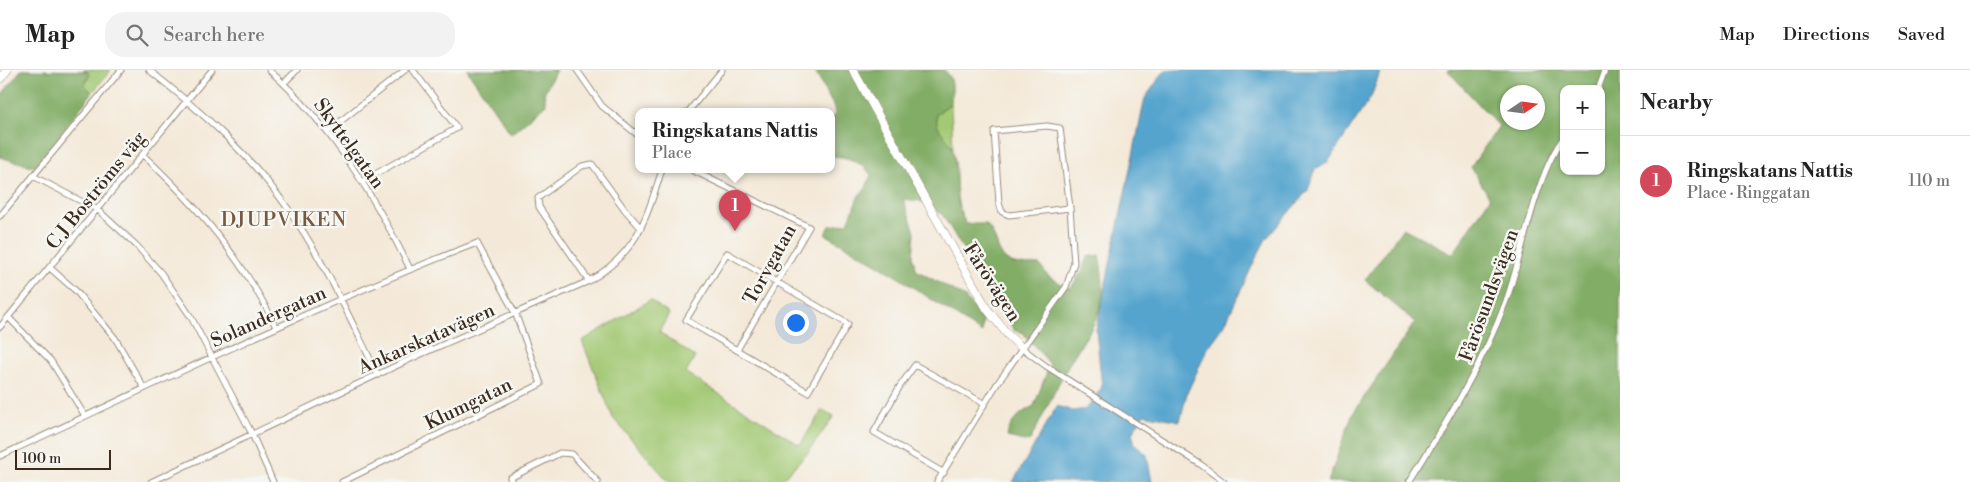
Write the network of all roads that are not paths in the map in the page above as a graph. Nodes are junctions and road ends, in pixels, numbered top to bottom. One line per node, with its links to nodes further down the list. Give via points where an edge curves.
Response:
1 (7, 70): 13 (street)
2 (121, 70): 24 (street)
3 (149, 70): 16 (street)
4 (212, 70): 16 (street, C J Boströms väg)
5 (269, 70): 14 (street, Skyttelgatan)
6 (297, 70): 14 (street)
7 (405, 70): 18 (street)
8 (413, 70): 25 (street, via 457,128)
9 (577, 70): 19 (street, via 602,106)
10 (722, 70): 17 (street)
11 (853, 70): 39 (street, Fårövägen, via 987,309)
12 (1605, 70): 15 (street)
13 (0, 79)
14 (284, 83): 18 (street, Skyttelgatan)
15 (1599, 85)
16 (188, 100): 21 (street, C J Boströms väg); 34 (street, via 261,174 291,214)
17 (691, 108)
18 (327, 132): 25 (street, Skyttelgatan)
19 (635, 133)
20 (1560, 143): 56 (street, Fårösundsvägen, via 1551,157 1505,302 1475,374)
21 (143, 155): 27 (street, C J Boströms väg); 38 (street, via 176,185 237,259)
22 (661, 173): 29 (street, Ankarskatavägen)
23 (698, 173): 33 (street, Torvgatan, via 810,227)
24 (33, 176): 27 (street); 28 (street)
25 (363, 181): 31 (street, Skyttelgatan)
26 (1070, 208): 26 (street, via 1060,128 1047,126 994,131 998,203 1002,212 1009,215); 39 (street, via 1074,263 1066,287)
27 (98, 210): 30 (street, C J Boströms väg); 41 (street, via 161,273 191,317)
28 (0, 216)
29 (641, 228): 32 (street, Ankarskatavägen, via 629,249 610,268); 32 (street, via 592,164 582,166 538,198 539,207)
30 (50, 268): 36 (street, C J Boströms väg); 43 (street, via 75,290 115,338)
31 (410, 269): 34 (street, Solandergatan); 35 (street, Solandergatan, via 477,243)
32 (589, 281): 35 (street, Ankarskatavägen)
33 (778, 282): 40 (street, Torvgatan); 40 (street, via 727,253 686,320); 40 (street, via 848,324 808,392)
34 (341, 300): 38 (street, Solandergatan); 42 (street)
35 (516, 315): 42 (street, Ankarskatavägen); 51 (street, Klumgatan, via 541,384)
36 (8, 317): 37 (street, C J Boströms väg); 45 (street, via 51,362)
37 (0, 327)
38 (276, 327): 41 (street, Solandergatan)
39 (1022, 348): 44 (street); 55 (street, Fårövägen)
40 (737, 350)
41 (211, 357): 43 (street, Solandergatan); 46 (street)
42 (378, 375): 46 (street, Ankarskatavägen)
43 (144, 388): 45 (street, Solandergatan)
44 (985, 404): 48 (street); 48 (street, via 915,365 900,386 874,432)
45 (85, 416): 47 (street, Solandergatan)
46 (252, 434): 49 (street, Ankarskatavägen); 50 (street)
47 (0, 456)
48 (944, 472): 54 (street)
49 (151, 482)
50 (273, 482)
51 (342, 482)
52 (512, 482): 53 (street, via 510,478 560,453 572,454)
53 (598, 482)
54 (937, 482)
55 (1224, 482)
56 (1409, 482)

